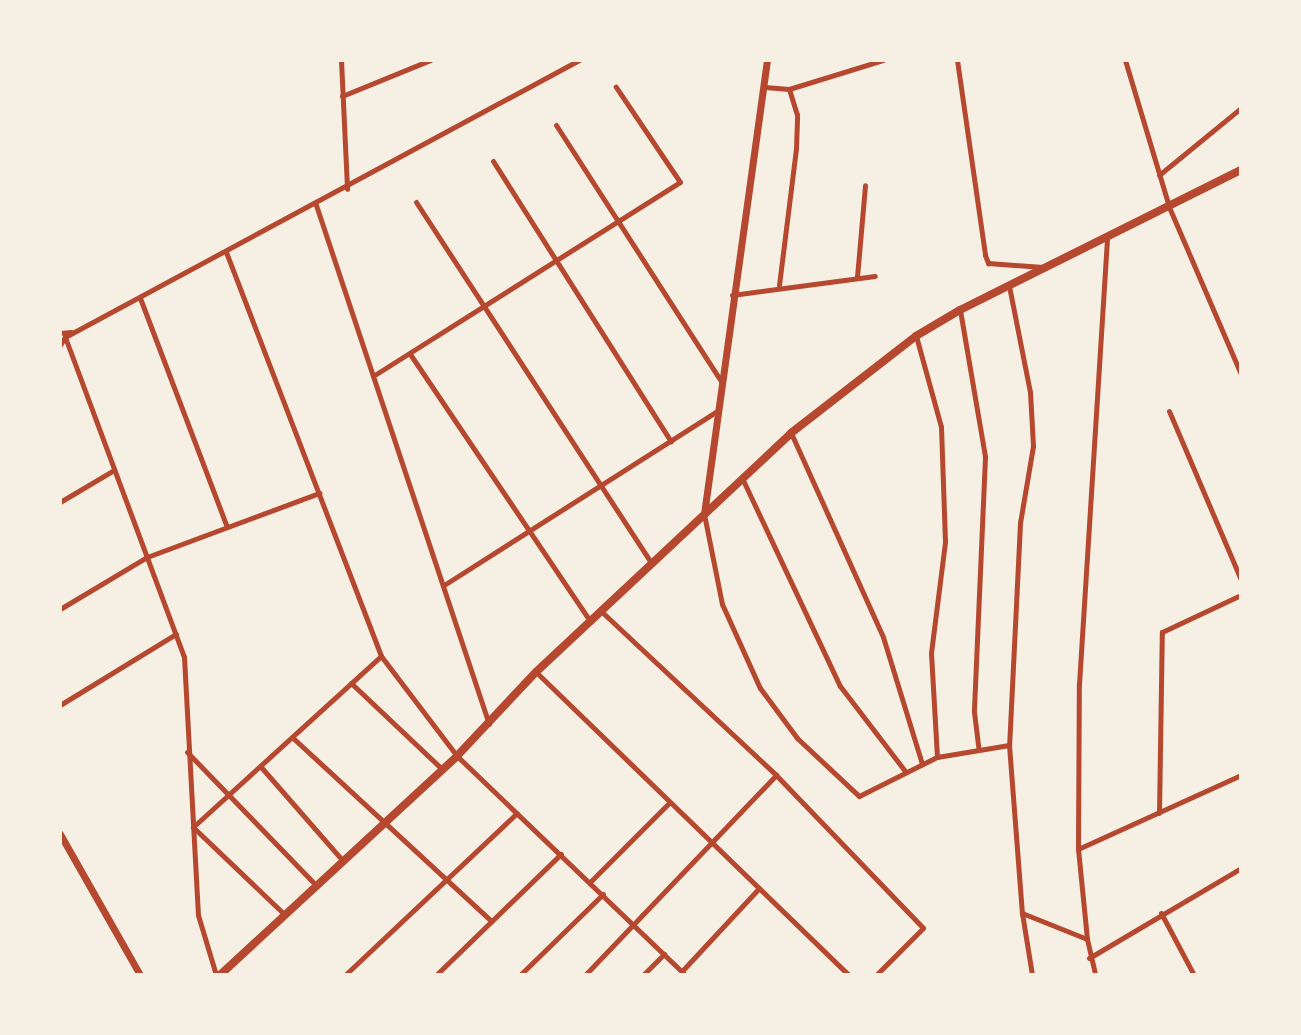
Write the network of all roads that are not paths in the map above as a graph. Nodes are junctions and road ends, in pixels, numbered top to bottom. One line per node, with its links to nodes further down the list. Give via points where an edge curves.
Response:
1 (341, 60): 11 (street)
2 (430, 60): 11 (street)
3 (579, 60): 18 (street)
4 (766, 60): 9 (street)
5 (882, 60): 10 (street)
6 (957, 60): 26 (street, via 988,263)
7 (1125, 60): 16 (street)
8 (616, 87): 22 (street, via 680,182)
9 (765, 87): 10 (street); 31 (street)
10 (789, 89): 29 (street, via 797,115 796,148)
11 (342, 96): 18 (street)
12 (1241, 108): 16 (street)
13 (556, 125): 22 (street)
14 (493, 161): 25 (street)
15 (1241, 170): 21 (main road)
16 (1159, 175): 21 (street)
17 (865, 185): 28 (street)
18 (347, 189): 20 (street)
19 (416, 202): 33 (street)
20 (316, 205): 24 (street); 40 (street)
21 (1169, 207): 23 (main road); 39 (street)
22 (617, 222): 25 (street); 41 (street)
23 (1107, 236): 26 (main road); 88 (street, via 1079,684)
24 (226, 252): 32 (street); 49 (street)
25 (559, 260): 33 (street); 45 (street)
26 (1045, 267): 30 (main road)
27 (875, 276): 28 (street)
28 (857, 277): 29 (street)
29 (779, 285): 31 (street)
30 (1009, 286): 34 (main road); 69 (street, via 1030,392 1033,446 1020,523)
31 (732, 295): 41 (street)
32 (140, 298): 35 (street); 52 (street)
33 (487, 308): 38 (street); 48 (street)
34 (960, 310): 36 (main road); 70 (street, via 985,457 974,712)
35 (62, 335): 37 (street); 46 (street)
36 (916, 336): 44 (main road); 73 (street, via 941,427 945,542 931,653)
37 (60, 345)
38 (410, 354): 40 (street); 53 (street)
39 (1241, 374)
40 (373, 376): 57 (street)
41 (722, 382): 42 (street)
42 (719, 410): 45 (street); 51 (street)
43 (1169, 411): 56 (street)
44 (792, 433): 47 (main road); 74 (street, via 883,637)
45 (671, 441): 48 (street)
46 (114, 470): 50 (street); 54 (street)
47 (742, 478): 51 (main road); 77 (street, via 840,686)
48 (601, 485): 53 (street); 55 (street)
49 (319, 493): 52 (street); 63 (street)
50 (60, 502)
51 (704, 514): 55 (main road); 77 (street, via 722,604 760,688 796,738 859,796)
52 (227, 527): 54 (street)
53 (531, 529): 57 (street); 61 (street)
54 (147, 556): 59 (street); 62 (street)
55 (652, 564): 60 (main road)
56 (1241, 580)
57 (444, 585): 67 (street)
58 (1241, 595): 83 (street, via 1162,632)
59 (60, 609)
60 (602, 612): 61 (main road); 78 (street)
61 (591, 622): 64 (main road)
62 (176, 634): 66 (street); 71 (street, via 184,657)
63 (381, 656): 65 (street); 72 (street)
64 (536, 672): 67 (main road); 81 (street)
65 (351, 683): 68 (street); 76 (street)
66 (60, 705)
67 (489, 724): 72 (main road)
68 (293, 738): 75 (street); 84 (street)
69 (1009, 745): 70 (street); 97 (street)
70 (978, 747): 73 (street)
71 (187, 752): 80 (street); 85 (street)
72 (457, 756): 76 (main road); 82 (street)
73 (937, 757): 74 (street)
74 (922, 764): 77 (street)
75 (261, 767): 80 (street); 90 (street)
76 (442, 769): 84 (main road)
77 (905, 771)
78 (776, 775): 87 (street); 114 (street, via 923,928)
79 (1241, 775): 83 (street)
80 (232, 794): 85 (street); 94 (street)
81 (670, 802): 87 (street); 93 (street)
82 (518, 813): 89 (street); 92 (street)
83 (1159, 813): 88 (street)
84 (384, 825): 90 (main road); 92 (street)
85 (193, 827): 99 (street); 107 (street, via 198,915)
86 (60, 834): 106 (street)
87 (713, 843): 95 (street); 101 (street)
88 (1078, 849): 102 (street)
89 (561, 854): 93 (street); 100 (street)
90 (343, 861): 94 (main road)
91 (1241, 868): 98 (street)
92 (446, 880): 100 (street); 108 (street)
93 (590, 882): 96 (street)
94 (315, 884): 99 (main road)
95 (759, 888): 105 (street); 113 (street)
96 (603, 894): 101 (street); 110 (street)
97 (1022, 913): 102 (street); 115 (street)
98 (1161, 913): 104 (street); 117 (street)
99 (284, 914): 107 (main road)
100 (491, 921): 109 (street)
101 (636, 927): 103 (street); 111 (street)
102 (1087, 939): 104 (street)
103 (664, 954): 105 (street); 112 (street)
104 (1089, 958): 116 (street)
105 (683, 973)
106 (140, 975)
107 (218, 975)
108 (345, 975)
109 (436, 975)
110 (519, 975)
111 (585, 975)
112 (643, 975)
113 (849, 975)
114 (876, 975)
115 (1032, 975)
116 (1095, 975)
117 (1194, 975)

